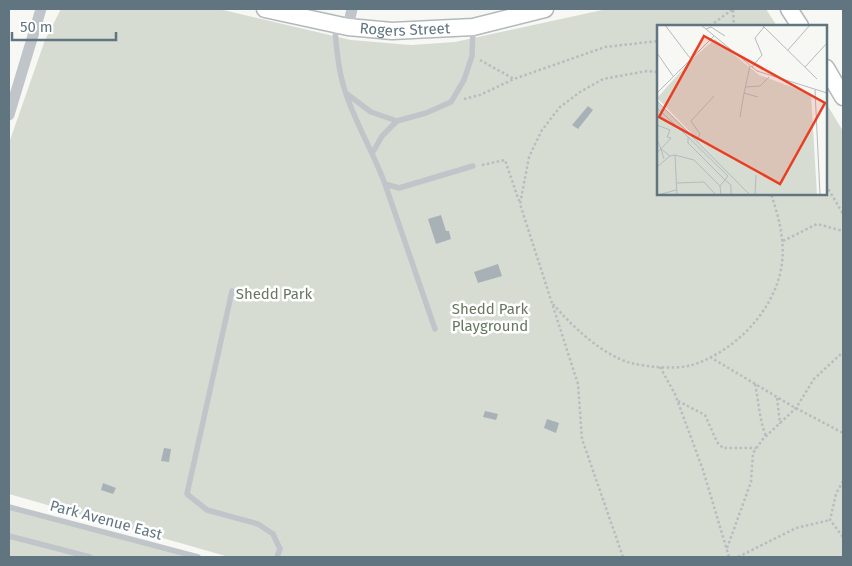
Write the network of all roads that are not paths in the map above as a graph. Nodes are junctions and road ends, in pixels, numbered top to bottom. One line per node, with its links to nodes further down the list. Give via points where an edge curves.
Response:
1 (41, 9): 12 (street)
2 (265, 9): 6 (main road, Rogers Street)
3 (352, 9): 6 (street)
4 (545, 9): 8 (main road, Rogers Street)
5 (789, 9): 7 (main road)
6 (342, 25): 8 (main road, Rogers Street, via 392,31); 10 (lane, via 338,62)
7 (799, 25)
8 (473, 26): 13 (lane, via 472,56 464,80 451,102)
9 (827, 70): 11 (main road)
10 (346, 92): 13 (lane, via 371,112); 14 (lane)
11 (843, 97)
12 (9, 115)
13 (397, 121): 14 (lane, via 382,136)
14 (373, 152): 16 (lane)
15 (473, 166): 16 (lane, via 399,188)
16 (385, 184): 18 (lane)
17 (232, 291): 23 (lane, via 187,494 206,510 258,524 273,534 280,549)
18 (435, 329)
19 (9, 507): 22 (lane, Park Avenue East)
20 (9, 536): 21 (lane)
21 (90, 557)
22 (198, 557)
23 (277, 557)

